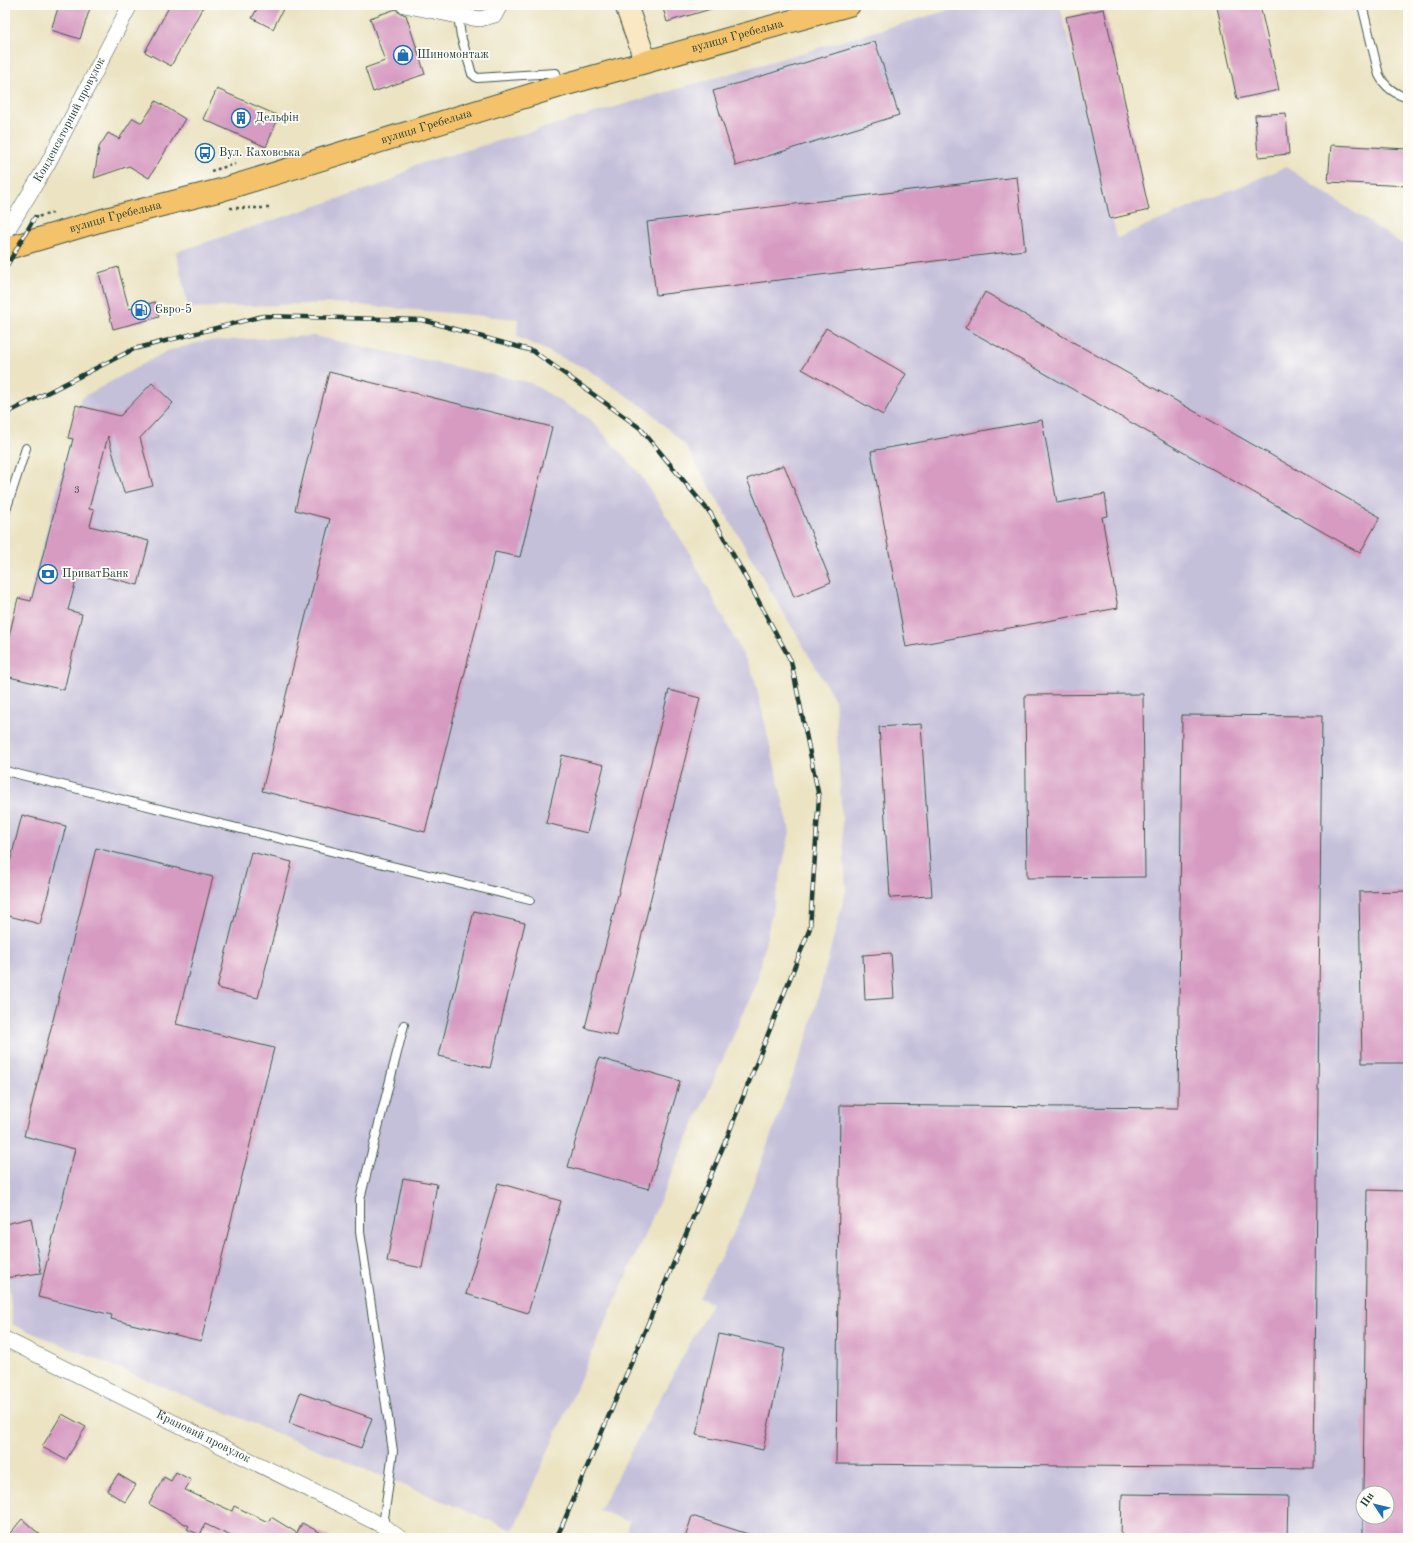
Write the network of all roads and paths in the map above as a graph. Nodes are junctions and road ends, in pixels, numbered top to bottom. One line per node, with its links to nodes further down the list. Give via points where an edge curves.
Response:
1 (130, 5): 13 (street, Конденсаторний провулок, via 47,165)
2 (404, 5): 7 (street)
3 (500, 5): 7 (street, via 494,14 480,19)
4 (626, 5): 8 (street)
5 (849, 5): 8 (main road, вулиця Гребельна)
6 (1362, 5): 10 (lane, via 1383,83 1391,91)
7 (458, 16): 9 (lane, via 472,74 477,78 556,73)
8 (642, 55): 9 (main road, вулиця Гребельна)
9 (560, 86): 14 (main road, вулиця Гребельна, via 221,190)
10 (1408, 98)
11 (226, 208): 12 (path)
12 (272, 208)
13 (5, 234)
14 (5, 249)
15 (26, 448): 16 (lane)
16 (5, 514)
17 (5, 771): 18 (lane)
18 (530, 900)
19 (404, 1025): 21 (lane, via 360,1198 360,1232 393,1451)
20 (5, 1339): 21 (street, Крановий провулок)
21 (382, 1532): 22 (street, Крановий провулок)
22 (400, 1538)

